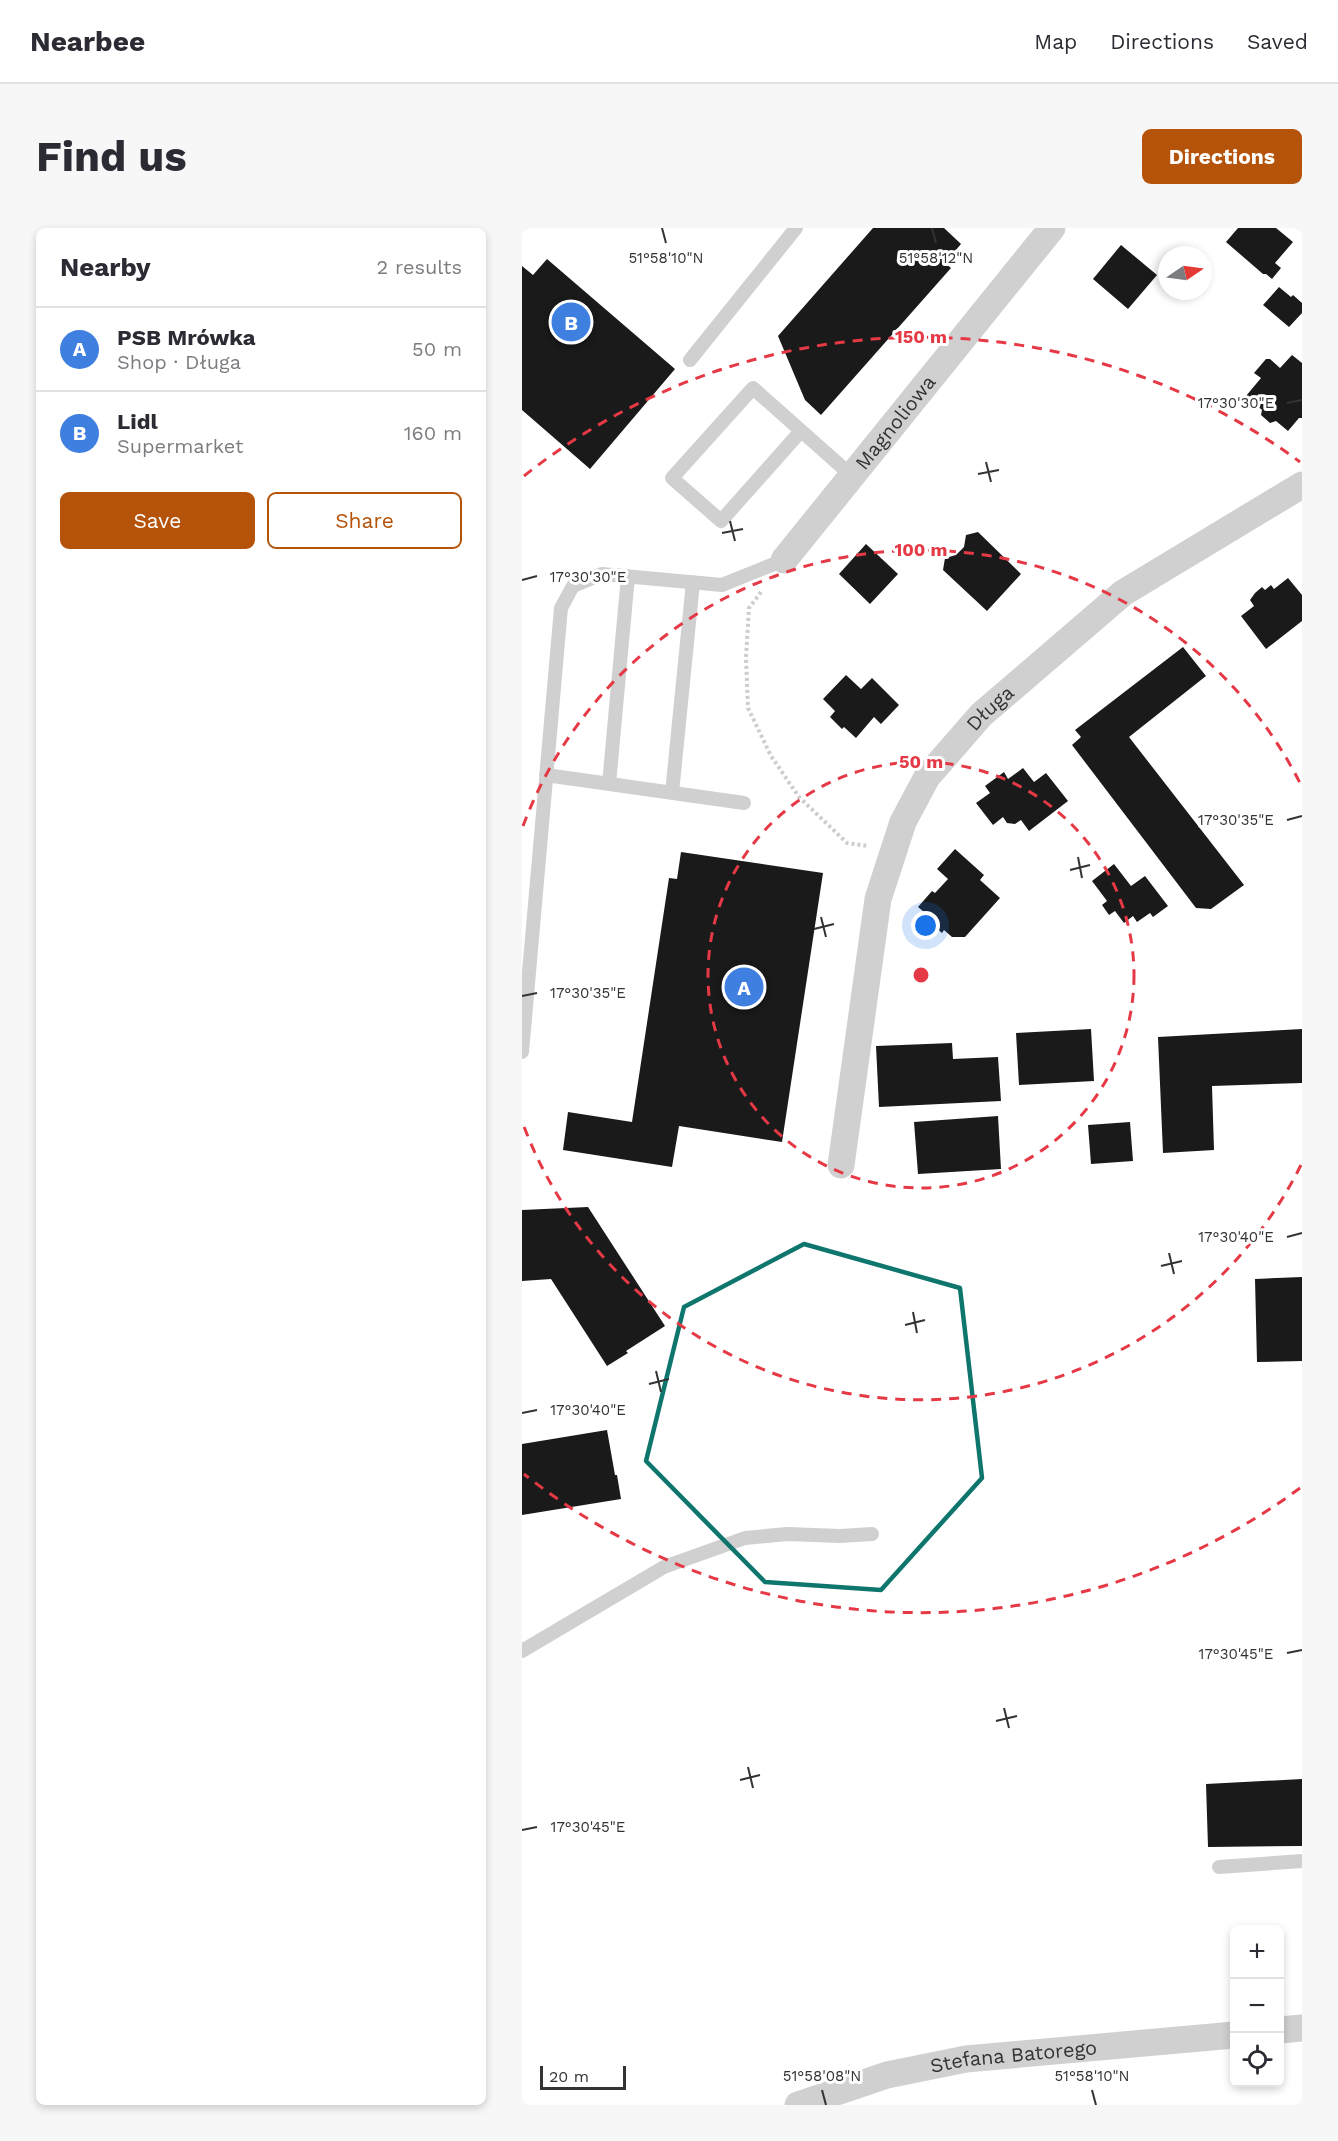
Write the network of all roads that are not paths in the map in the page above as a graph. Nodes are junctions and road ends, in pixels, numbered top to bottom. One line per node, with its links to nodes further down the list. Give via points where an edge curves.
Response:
1 (796, 228): 3 (lane)
2 (1052, 228): 5 (street, Magnoliowa)
3 (690, 360)
4 (801, 431): 4 (lane, via 753,388 672,478 721,521); 5 (lane)
5 (852, 476): 7 (street, Magnoliowa)
6 (1302, 485): 15 (street, Długa, via 1123,593 981,715 927,777 903,822 878,899)
7 (784, 560): 9 (lane, via 722,585)
8 (628, 576): 9 (lane); 10 (lane, via 602,573 573,586 561,609); 11 (lane)
9 (693, 582): 12 (lane)
10 (546, 775): 11 (lane); 14 (lane)
11 (609, 784): 12 (lane)
12 (672, 793): 13 (lane)
13 (744, 803)
14 (522, 1052)
15 (841, 1165)
16 (872, 1534): 17 (lane, via 746,1538 664,1567)
17 (522, 1651)
18 (1302, 1862): 19 (lane)
19 (1219, 1867)
20 (1302, 2028): 21 (street)
21 (1284, 2030)
22 (1230, 2035): 23 (street, Stefana Batorego, via 966,2059 887,2075)
23 (798, 2105)

